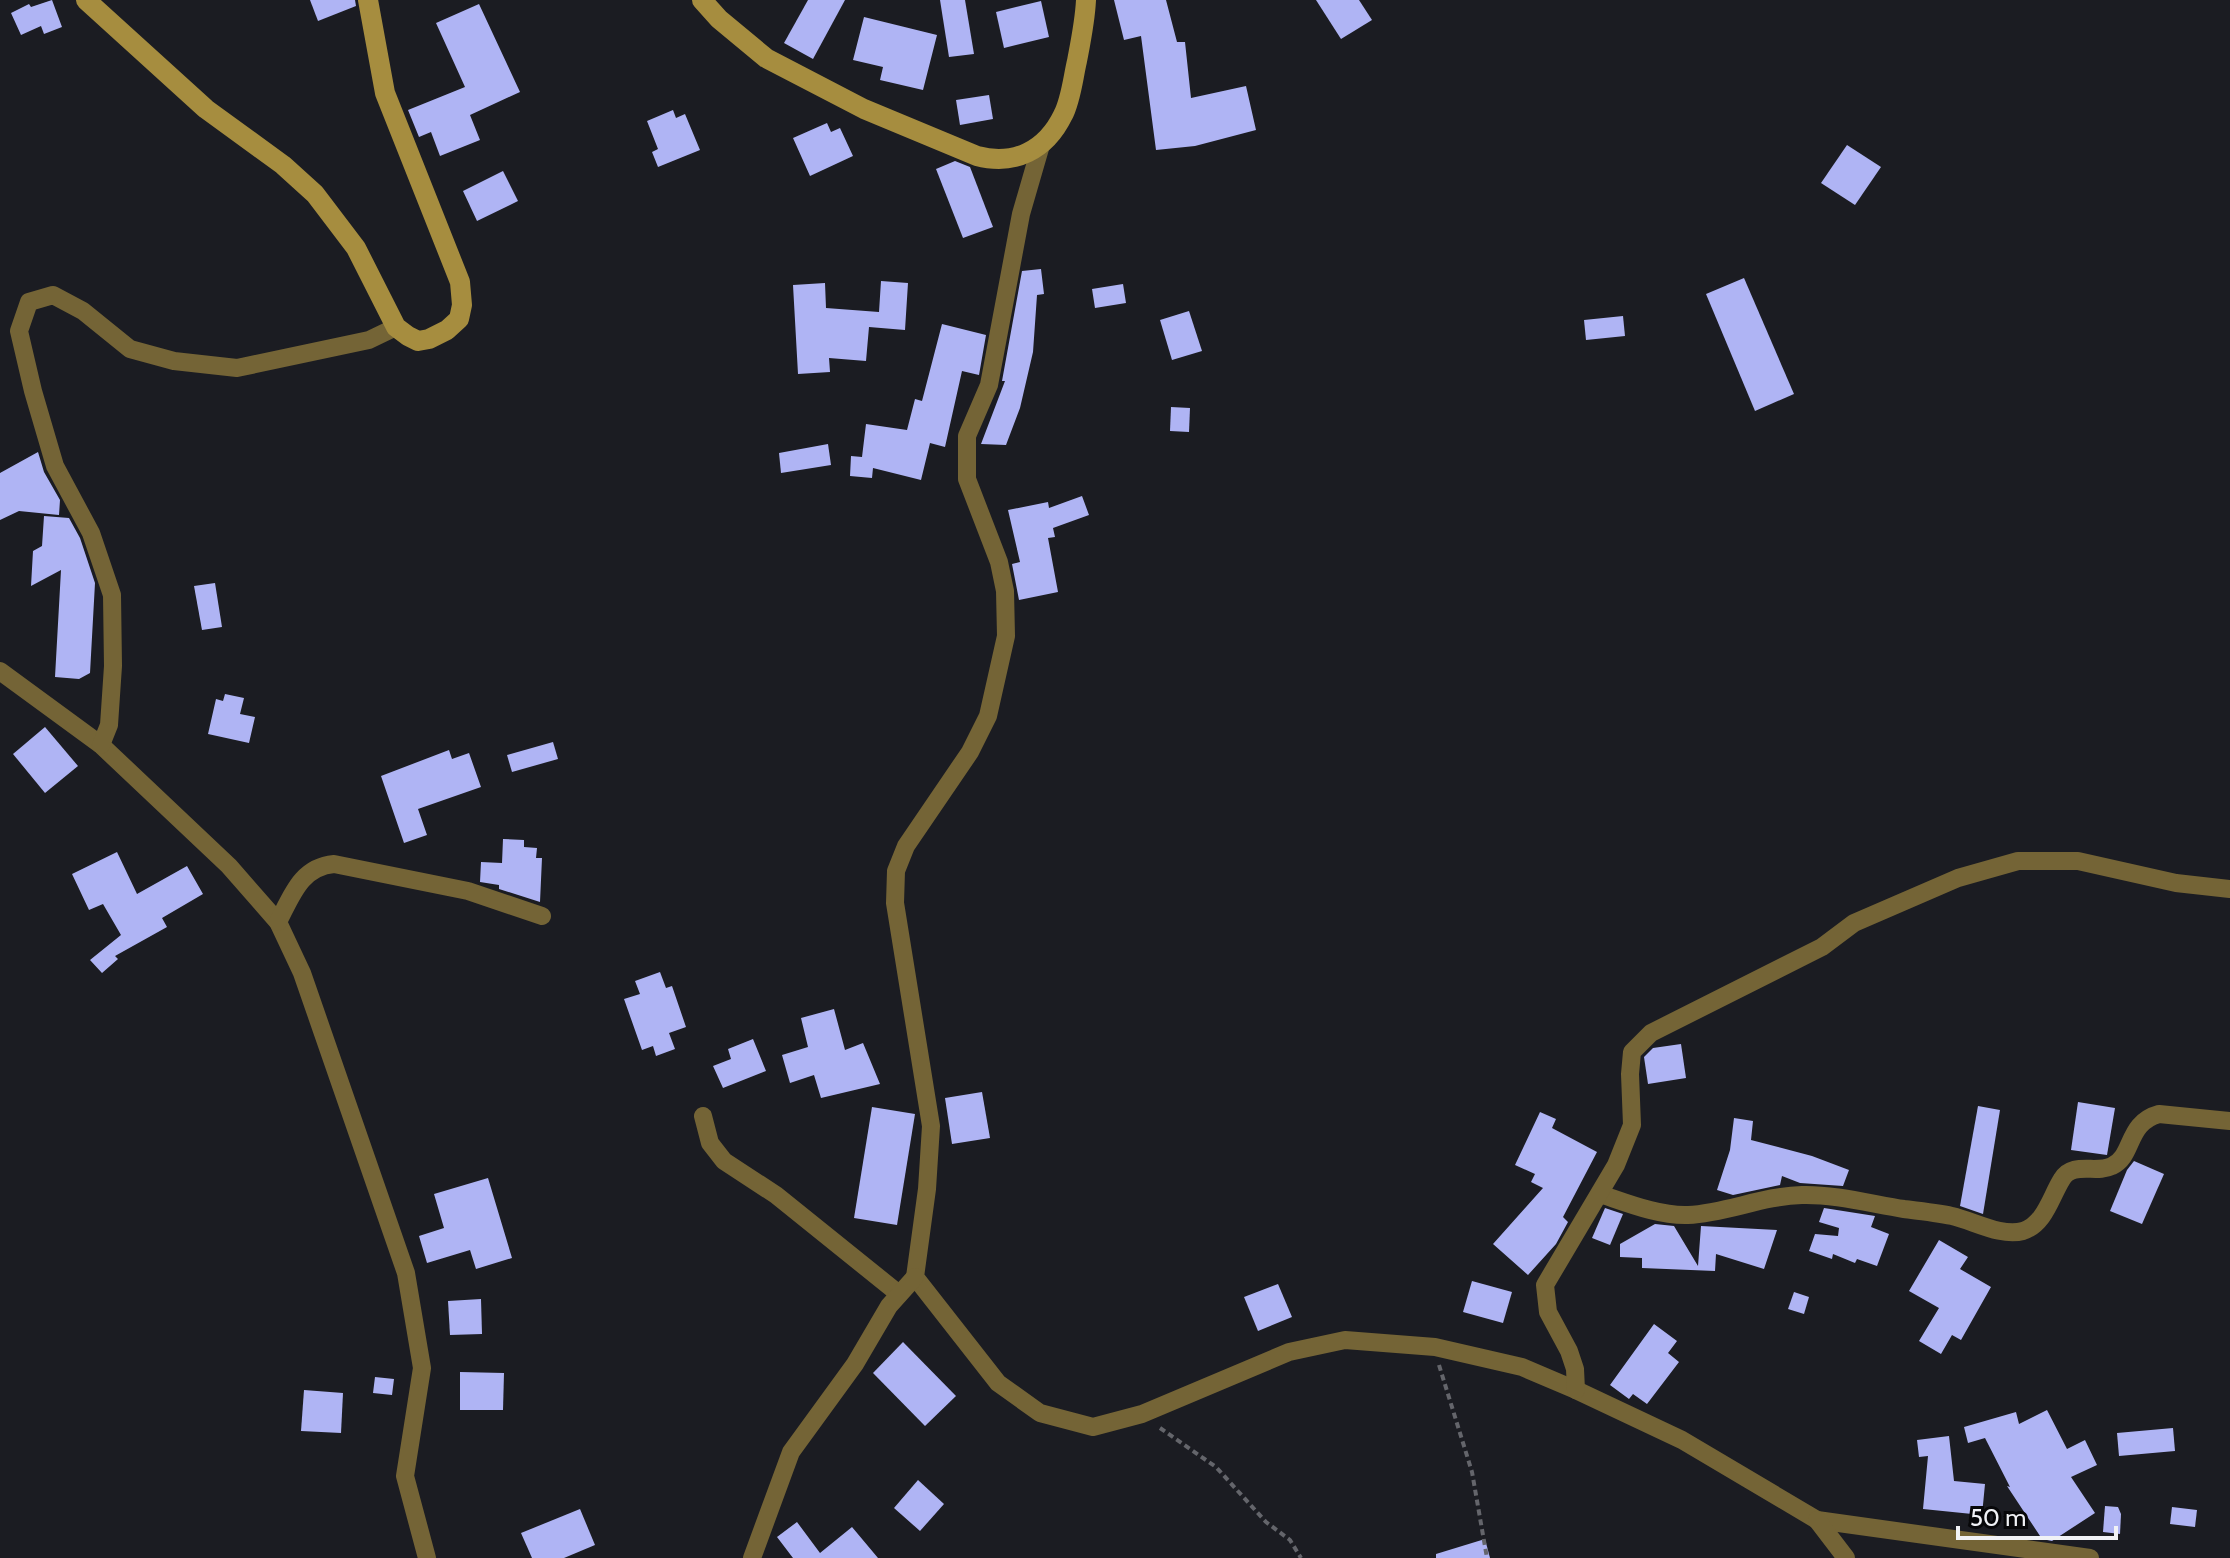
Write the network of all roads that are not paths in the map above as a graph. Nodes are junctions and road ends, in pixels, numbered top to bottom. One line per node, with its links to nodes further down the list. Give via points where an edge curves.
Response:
1 (86, 0): 6 (main road, via 206,109 315,194 356,248)
2 (368, 0): 6 (main road, via 385,93 460,282 462,305 459,319 429,339 418,341)
3 (702, 0): 5 (main road, via 766,58 864,109 996,161 1020,157)
4 (1086, 0): 5 (main road, via 1064,114)
5 (1041, 145): 15 (street, via 1021,214 989,385 967,436 967,479 999,562 1006,636 988,716 906,846 896,871 895,903 931,1126)
6 (396, 327): 8 (street, via 369,340 237,368 174,361 130,349 83,311 53,295 29,302 19,331 33,391 55,466 91,533 112,595 109,725)
7 (0, 671): 8 (street)
8 (101, 745): 11 (street, via 229,866)
9 (2230, 889): 14 (street, via 2078,861 2018,861 1958,878 1854,923 1822,947 1651,1033 1632,1052 1632,1125)
10 (542, 916): 11 (street, via 468,891 334,864 302,877)
11 (278, 922): 19 (street, via 302,973 406,1273 422,1368 405,1476)
12 (703, 1116): 16 (street, via 710,1143 724,1161 776,1195)
13 (2230, 1121): 14 (street, via 2147,1117 2112,1166 2076,1168 2064,1175 2042,1218 2024,1230 2006,1232 1951,1216 1804,1195 1686,1215)
14 (1600, 1194): 17 (street, via 1545,1285 1548,1312 1575,1369)
15 (915, 1277): 16 (street); 17 (street, via 998,1383 1040,1413 1093,1427 1142,1414 1289,1352 1345,1340 1435,1347 1522,1367)
16 (899, 1294): 20 (street, via 791,1452)
17 (1576, 1390): 18 (street, via 1682,1440)
18 (1817, 1520): 21 (street); 22 (street)
19 (427, 1558)
20 (752, 1558)
21 (1846, 1558)
22 (2090, 1558)

